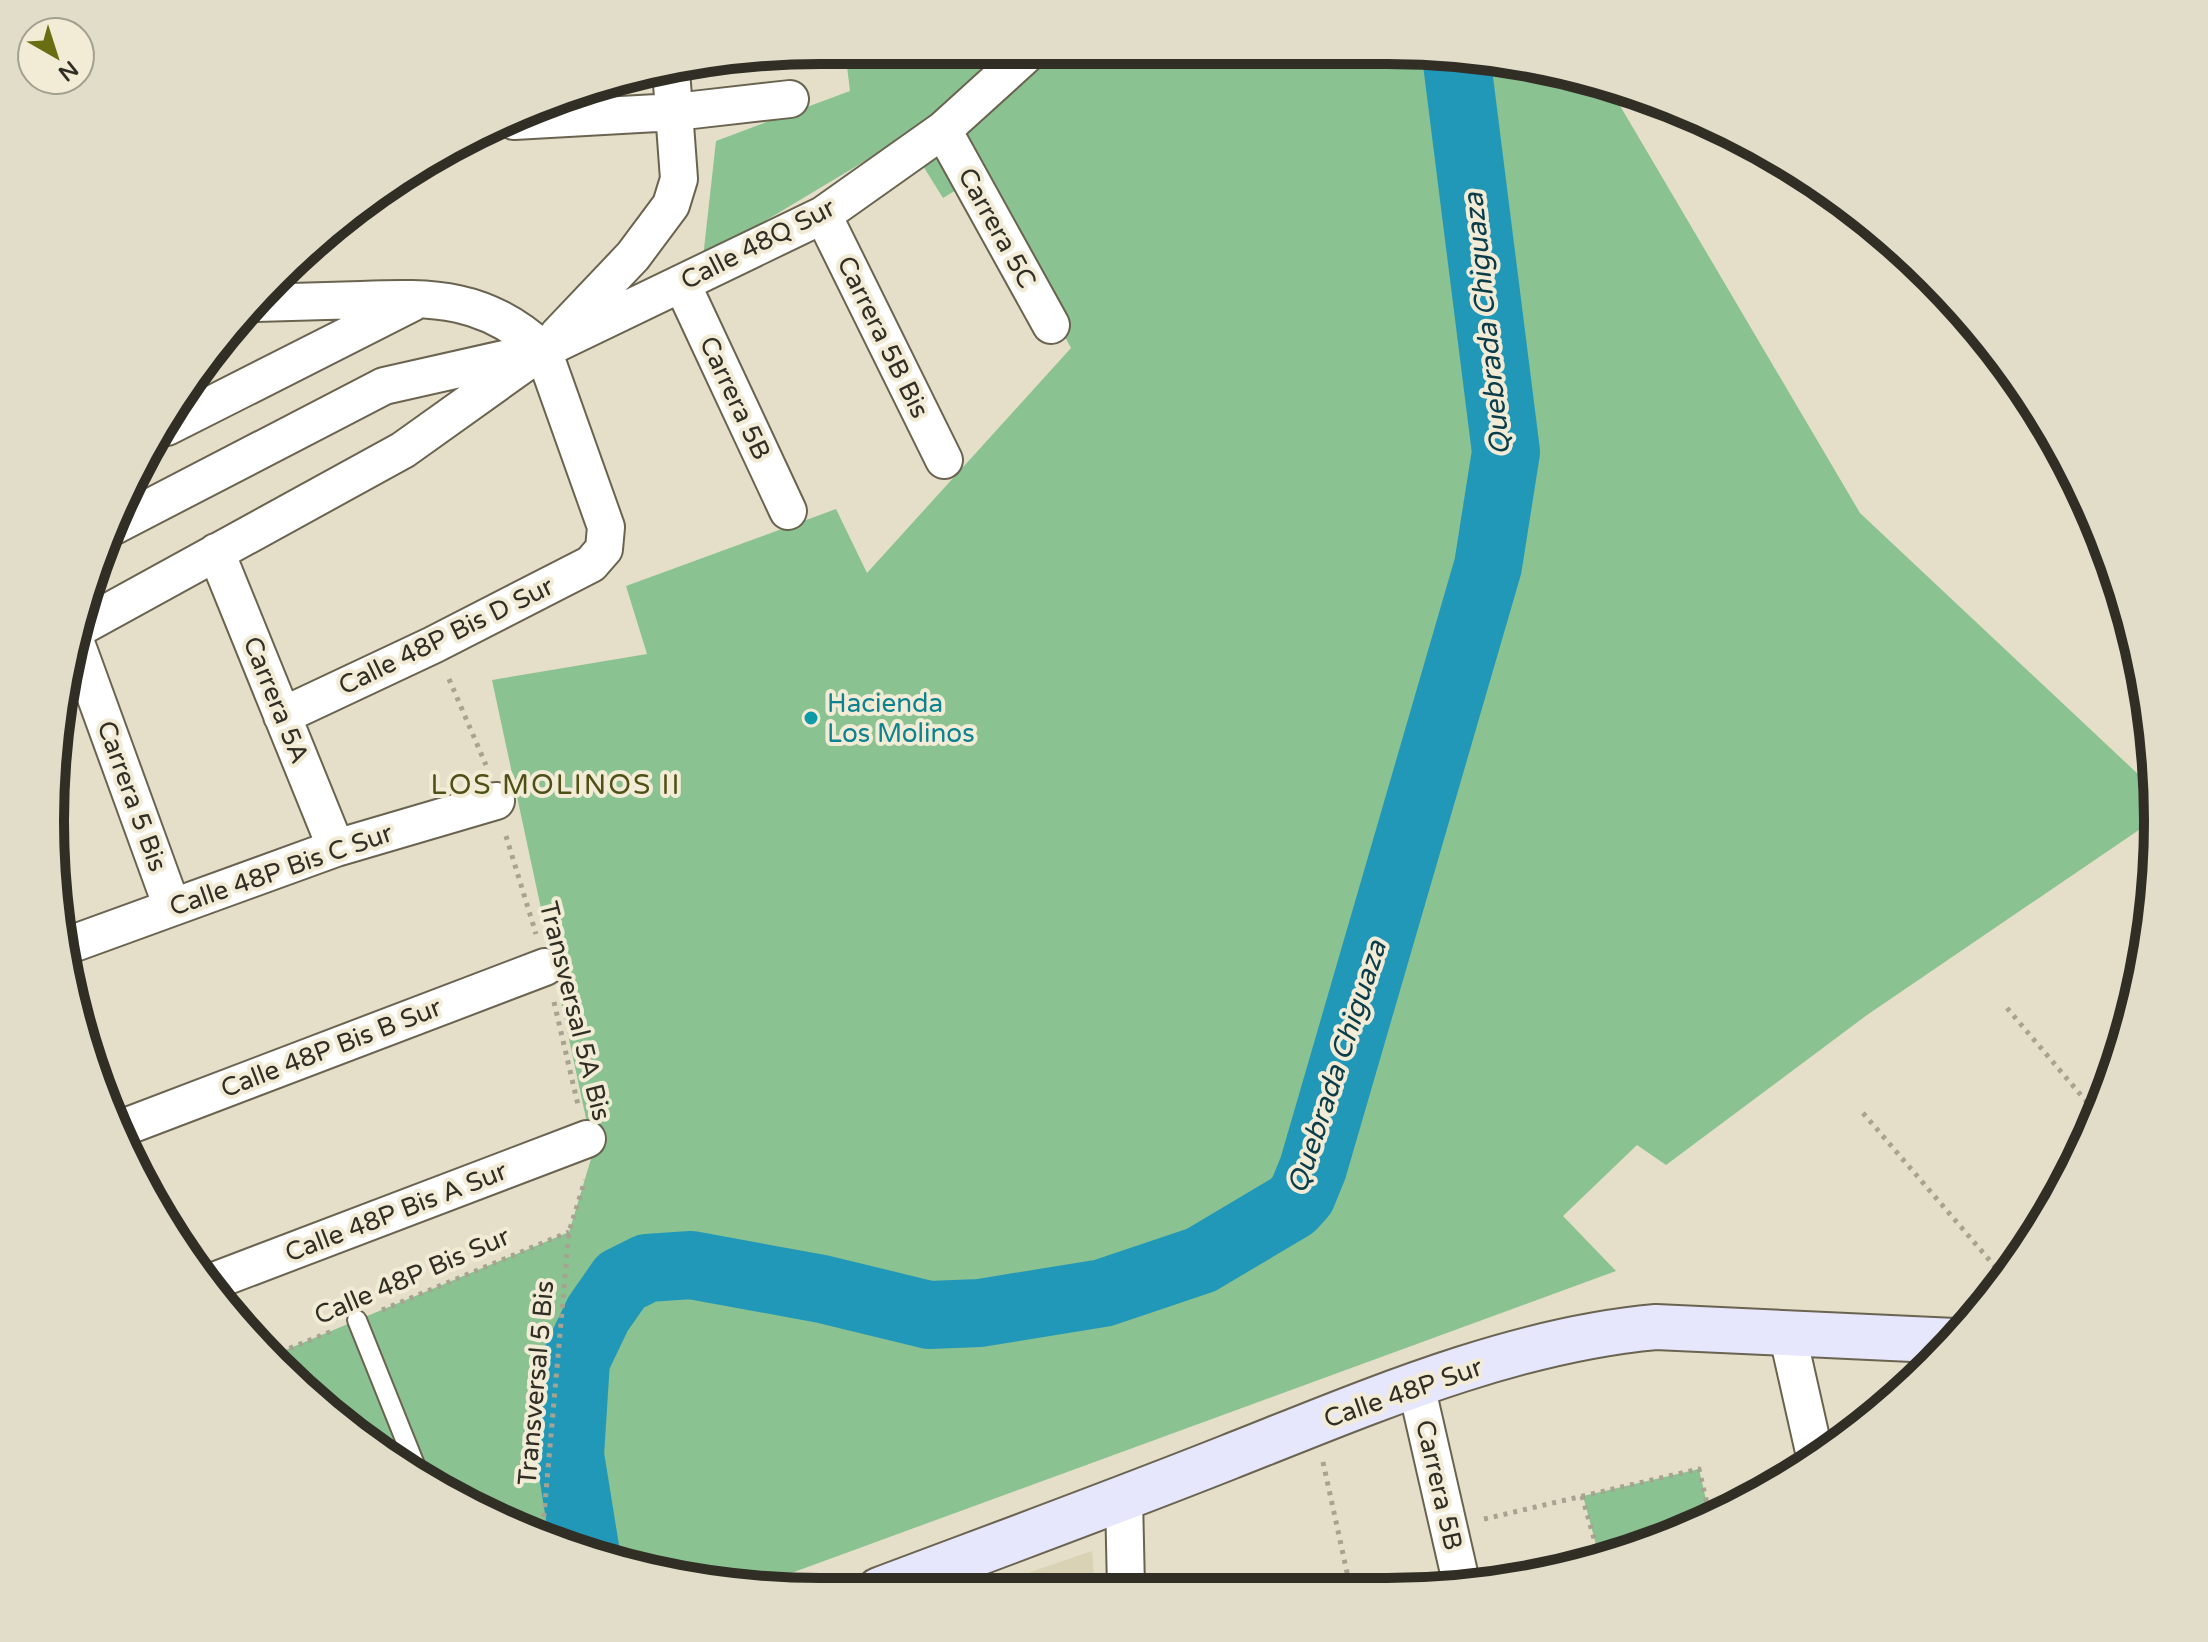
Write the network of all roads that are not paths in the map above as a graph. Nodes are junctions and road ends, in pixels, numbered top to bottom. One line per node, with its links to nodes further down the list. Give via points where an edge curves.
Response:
1 (1016, 64): 6 (street, Calle 48Q Sur)
2 (672, 79): 4 (street)
3 (790, 99): 4 (street)
4 (675, 112): 5 (street); 12 (street, via 679,179 671,205 633,256)
5 (537, 120)
6 (943, 130): 7 (street, Calle 48Q Sur); 11 (street, Carrera 5C)
7 (823, 215): 8 (street, Calle 48Q Sur); 14 (street, Carrera 5B Bis)
8 (682, 284): 12 (street, Calle 48Q Sur); 15 (street, Carrera 5B)
9 (423, 298): 10 (street); 12 (street, via 496,316); 13 (street)
10 (270, 303)
11 (1051, 325)
12 (543, 350): 16 (street, Calle 48Q Sur, via 384,386); 17 (street, Calle 48Q Sur, via 403,450); 20 (street, Calle 48P Bis D Sur, via 606,527 604,549 591,564)
13 (178, 421)
14 (944, 460)
15 (788, 511)
16 (127, 519)
17 (216, 552): 18 (street, Calle 48Q Sur); 20 (street, Carrera 5A)
18 (91, 621)
19 (82, 660): 23 (street, Carrera 5 Bis)
20 (282, 716): 22 (street, Carrera 5A)
21 (496, 801): 22 (street, Calle 48P Bis C Sur)
22 (336, 848): 23 (street, Calle 48P Bis C Sur)
23 (172, 907): 24 (street, Calle 48P Bis C Sur)
24 (74, 943)
25 (545, 967): 26 (street, Calle 48P Bis B Sur)
26 (128, 1126)
27 (587, 1139): 28 (street, Calle 48P Bis A Sur)
28 (218, 1279)
29 (357, 1320): 34 (lane)
30 (1787, 1332): 31 (main road, Calle 48P Sur); 32 (main road, Calle 48P Sur, via 1656,1327 1610,1331 1559,1341); 33 (street)
31 (1937, 1340)
32 (1416, 1385): 35 (main road, Calle 48P Sur); 36 (street, Carrera 5B)
33 (1813, 1447)
34 (412, 1458)
35 (1124, 1498): 37 (main road, Calle 48P Sur); 38 (street)
36 (1459, 1574)
37 (911, 1578)
38 (1126, 1578)

